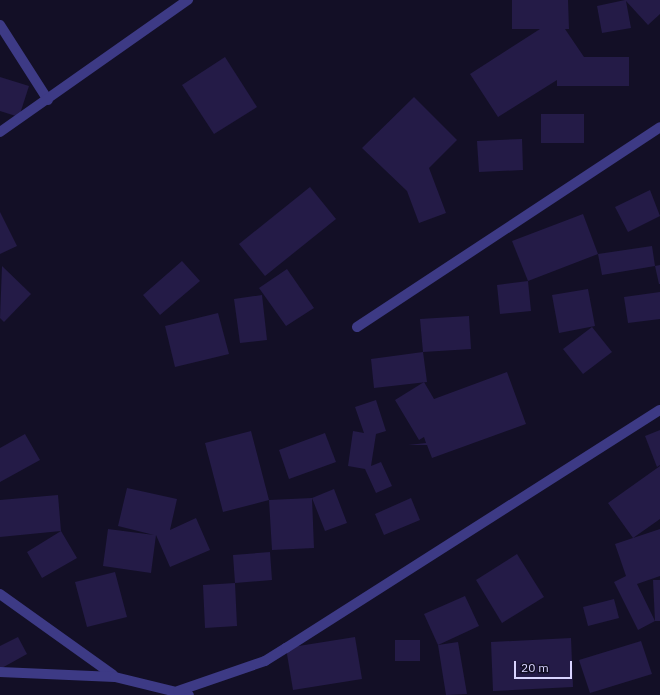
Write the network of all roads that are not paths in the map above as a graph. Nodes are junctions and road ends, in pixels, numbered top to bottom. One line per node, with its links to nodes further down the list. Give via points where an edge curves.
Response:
1 (188, 0): 3 (street)
2 (0, 25): 3 (street)
3 (48, 100): 5 (street)
4 (660, 127): 6 (street)
5 (0, 132)
6 (357, 327)
7 (660, 410): 11 (street, via 276,654)
8 (0, 594): 10 (street)
9 (0, 672): 10 (street)
10 (115, 677): 11 (street)
11 (178, 691): 12 (street)
12 (189, 695)

